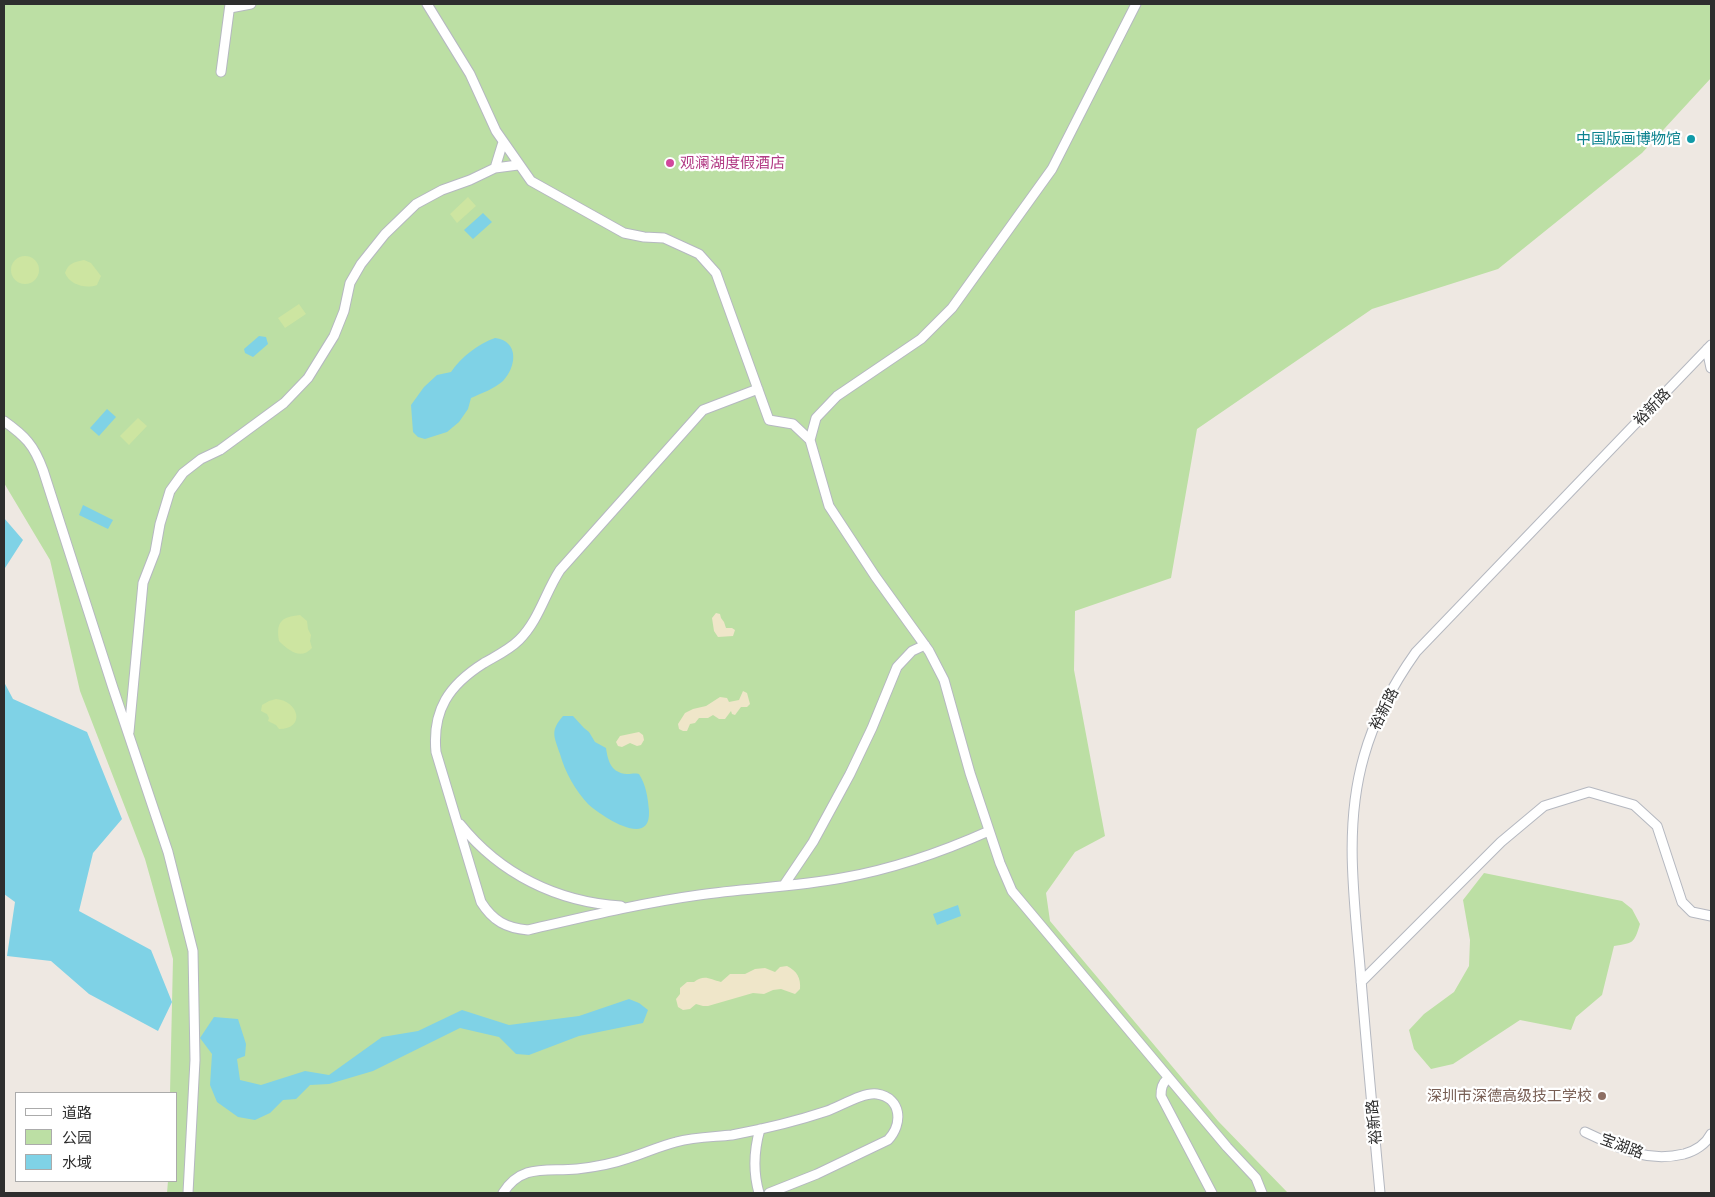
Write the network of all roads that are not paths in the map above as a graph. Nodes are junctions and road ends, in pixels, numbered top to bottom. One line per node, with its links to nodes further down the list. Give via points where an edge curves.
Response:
1 (251, 4): 4 (street)
2 (427, 4): 6 (street, via 470,74)
3 (1136, 4): 13 (street, via 1052,169 952,308 921,339 837,396 816,418)
4 (230, 6): 5 (street)
5 (221, 72)
6 (503, 142): 7 (street); 8 (street)
7 (518, 165): 8 (street); 11 (street, via 531,181 624,233 664,238 699,254 716,273)
8 (495, 168): 15 (street, via 416,204 385,234 350,283 334,336 308,378 284,403 183,473 170,491 155,552 143,583)
9 (1709, 347): 10 (street); 21 (street, 裕新路, via 1416,652 1405,668 1370,738 1355,797 1352,861)
10 (1711, 368)
11 (758, 389): 13 (street, via 768,420 792,424); 16 (street, via 703,410 560,570 534,622 523,636 506,651 470,672 451,690 439,713 435,739 439,765)
12 (4, 421): 15 (street, via 20,432 36,451)
13 (810, 440): 14 (street, via 829,506)
14 (925, 645): 17 (street, via 944,680); 18 (street, via 912,651 897,667 846,782)
15 (129, 735): 26 (street, via 168,852 193,951 195,1060)
16 (456, 820): 19 (street, via 494,859 536,885 581,901); 19 (street, via 481,902 500,923 528,930)
17 (989, 831): 18 (street, via 885,869 820,882); 22 (street, via 1012,891)
18 (784, 885): 19 (street)
19 (636, 906)
20 (1711, 916): 21 (street, via 1692,912 1682,902 1657,826 1634,804 1589,792 1544,806 1501,842)
21 (1361, 982): 32 (street, 裕新路)
22 (1168, 1078): 30 (street, via 1163,1083 1161,1096); 31 (street, via 1256,1178)
23 (760, 1129): 27 (street, via 675,1142 602,1165 533,1171 518,1176); 28 (street, via 755,1158); 29 (street, via 808,1117 868,1094 887,1098 898,1114 895,1133 888,1140 825,1171)
24 (1585, 1132): 25 (street, 宝湖路, via 1632,1153 1661,1158 1689,1152 1701,1146)
25 (1711, 1134)
26 (188, 1193)
27 (503, 1193)
28 (759, 1193)
29 (769, 1193)
30 (1212, 1193)
31 (1262, 1193)
32 (1380, 1193)

